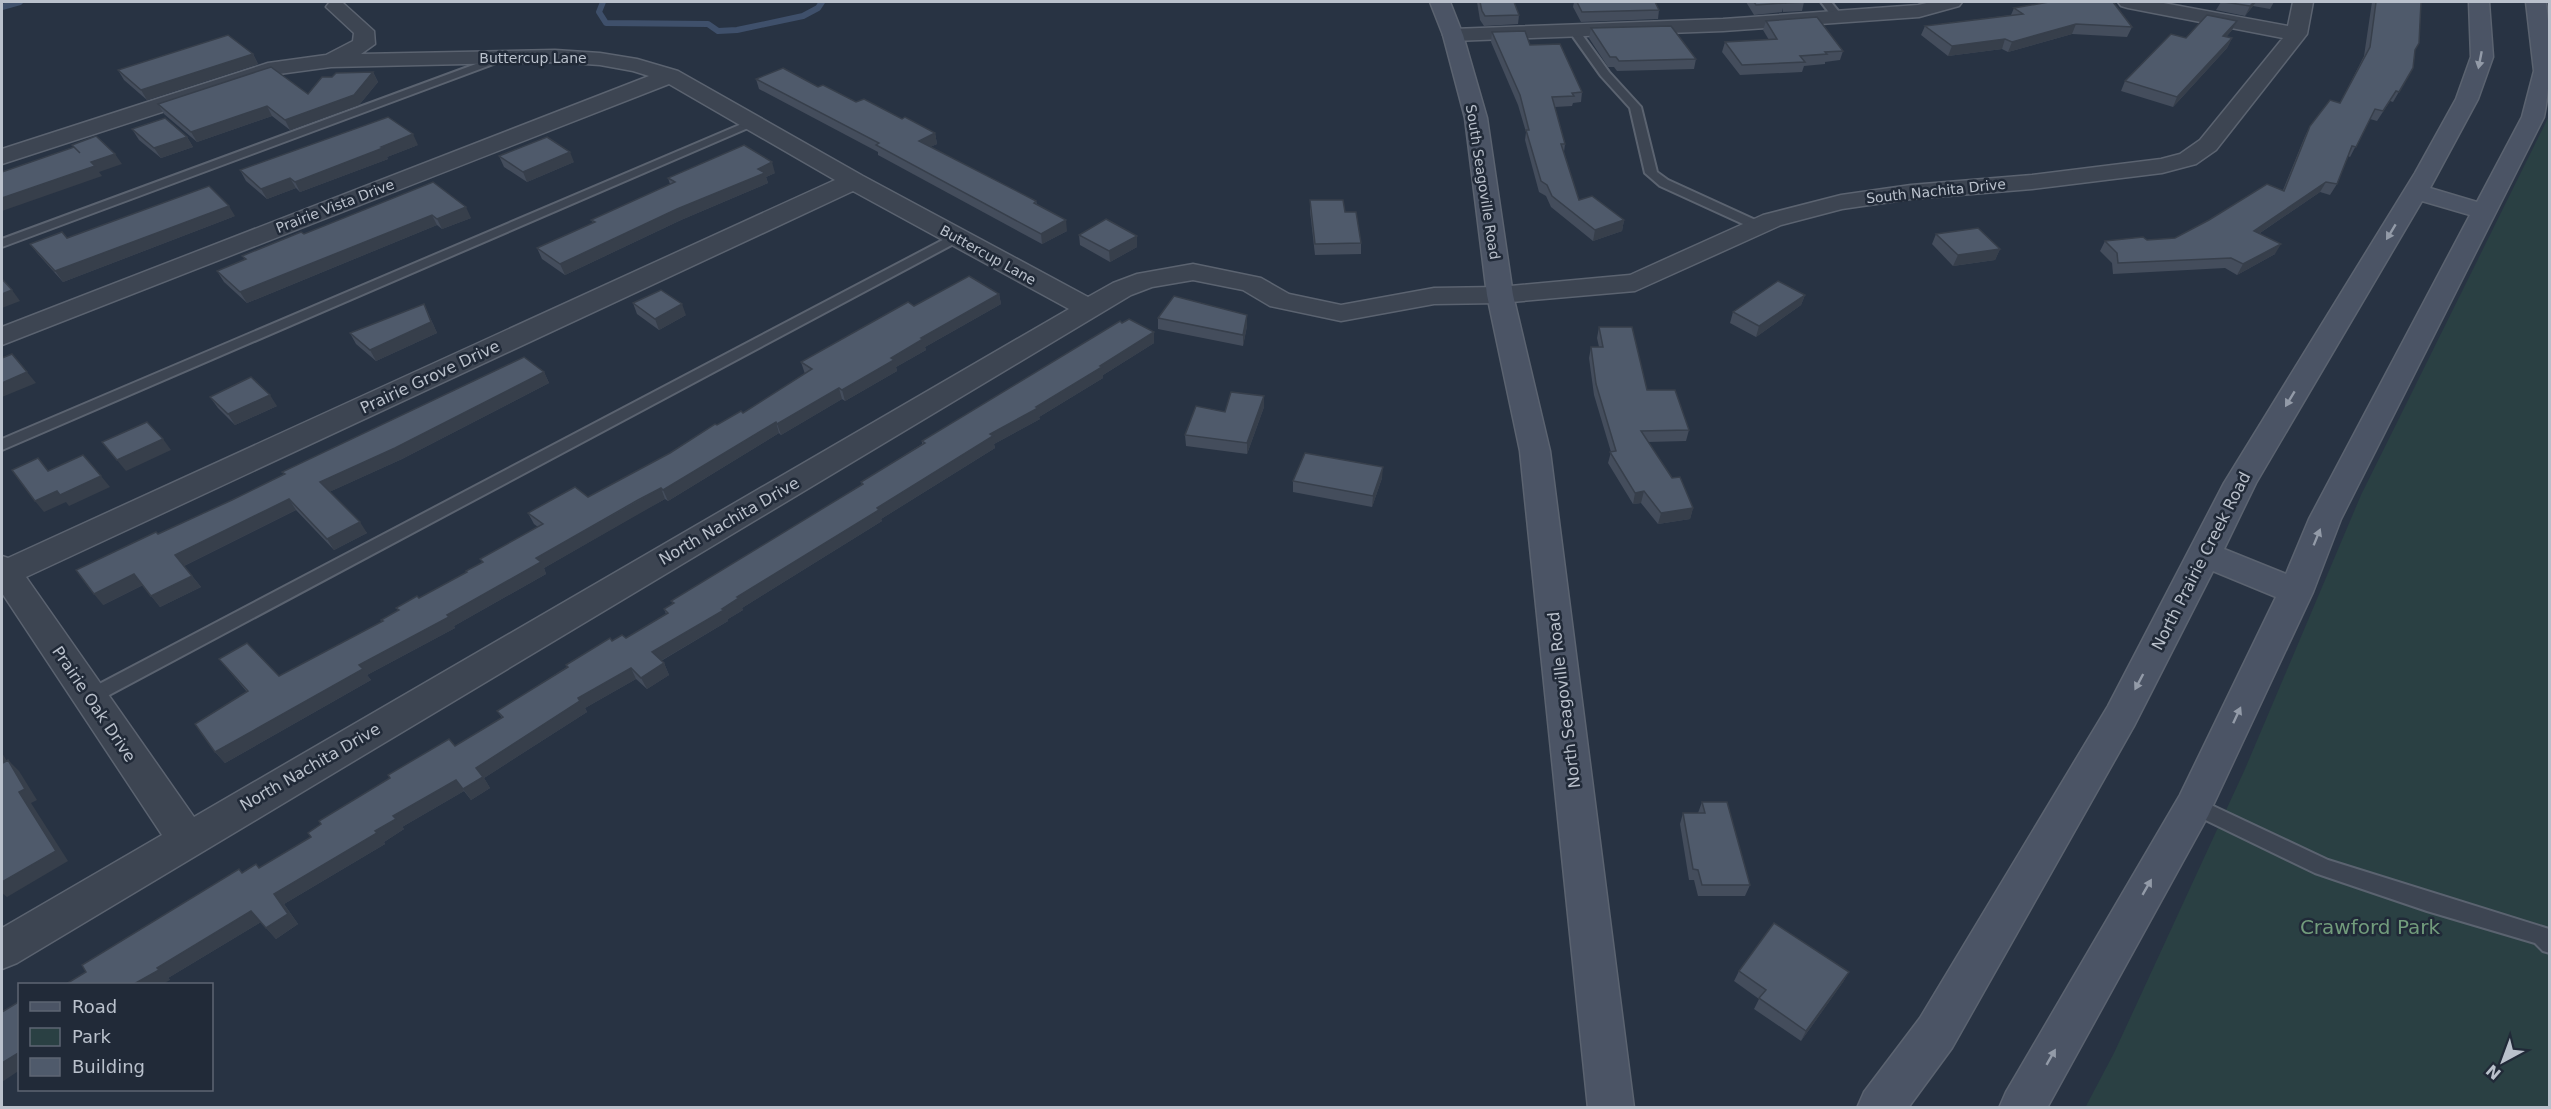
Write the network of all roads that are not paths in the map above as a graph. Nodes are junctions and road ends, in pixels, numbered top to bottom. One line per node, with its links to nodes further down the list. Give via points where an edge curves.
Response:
1 (1440, 2): 11 (main road, South Seagoville Road)
2 (1952, 2): 8 (street, via 1919,11)
3 (2128, 2): 10 (street)
4 (2303, 2): 10 (street, South Nachita Drive)
5 (2479, 2): 18 (main road, North Prairie Creek Road, one-way to 18, via 2482,57 2468,99)
6 (2536, 2): 19 (main road, via 2545,71 2542,83 2533,117)
7 (336, 7): 13 (street, via 364,31 364,44)
8 (1832, 9): 9 (street)
9 (1574, 31): 11 (street); 20 (lane, via 1635,107 1651,173 1664,183)
10 (2297, 34): 20 (street, South Nachita Drive, via 2208,145 2188,159 2151,168 1841,202)
11 (1453, 35): 23 (main road, South Seagoville Road, via 1476,118)
12 (503, 57): 13 (street, Buttercup Lane); 14 (street, Buttercup Lane, via 600,59); 22 (lane)
13 (331, 62): 16 (street, Buttercup Lane, via 276,68 244,77)
14 (670, 76): 15 (street, Buttercup Lane); 25 (street, Prairie Vista Drive)
15 (751, 123): 17 (street, Buttercup Lane); 26 (lane)
16 (2, 157)
17 (854, 182): 21 (street, Buttercup Lane); 28 (street, Prairie Grove Drive)
18 (2415, 191): 19 (main road); 27 (main road, North Prairie Creek Road, one-way to 27, via 2240,483)
19 (2482, 211): 29 (main road, one-way to 19, via 2325,519)
20 (1758, 226): 23 (street, South Nachita Drive, via 1635,283)
21 (956, 237): 24 (street, Buttercup Lane); 30 (lane)
22 (2, 243)
23 (1500, 295): 24 (street, North Nachita Drive, via 1434,296 1341,313 1280,300 1252,284 1193,272 1146,280); 35 (main road, North Seagoville Road, via 1534,451)
24 (1089, 309): 32 (street, North Nachita Drive)
25 (2, 337)
26 (2, 445)
27 (2205, 554): 29 (main road); 36 (main road, North Prairie Creek Road, one-way to 36, via 2121,716 1936,1033)
28 (3, 571): 30 (street, Prairie Oak Drive)
29 (2296, 592): 31 (main road, one-way to 29)
30 (90, 698): 32 (street, Prairie Oak Drive)
31 (2194, 806): 33 (lane, via 2322,867); 37 (main road, one-way to 31)
32 (187, 839): 34 (street, North Nachita Drive)
33 (2547, 937)
34 (2, 950)
35 (1611, 1107)
36 (1880, 1107)
37 (2022, 1107)

